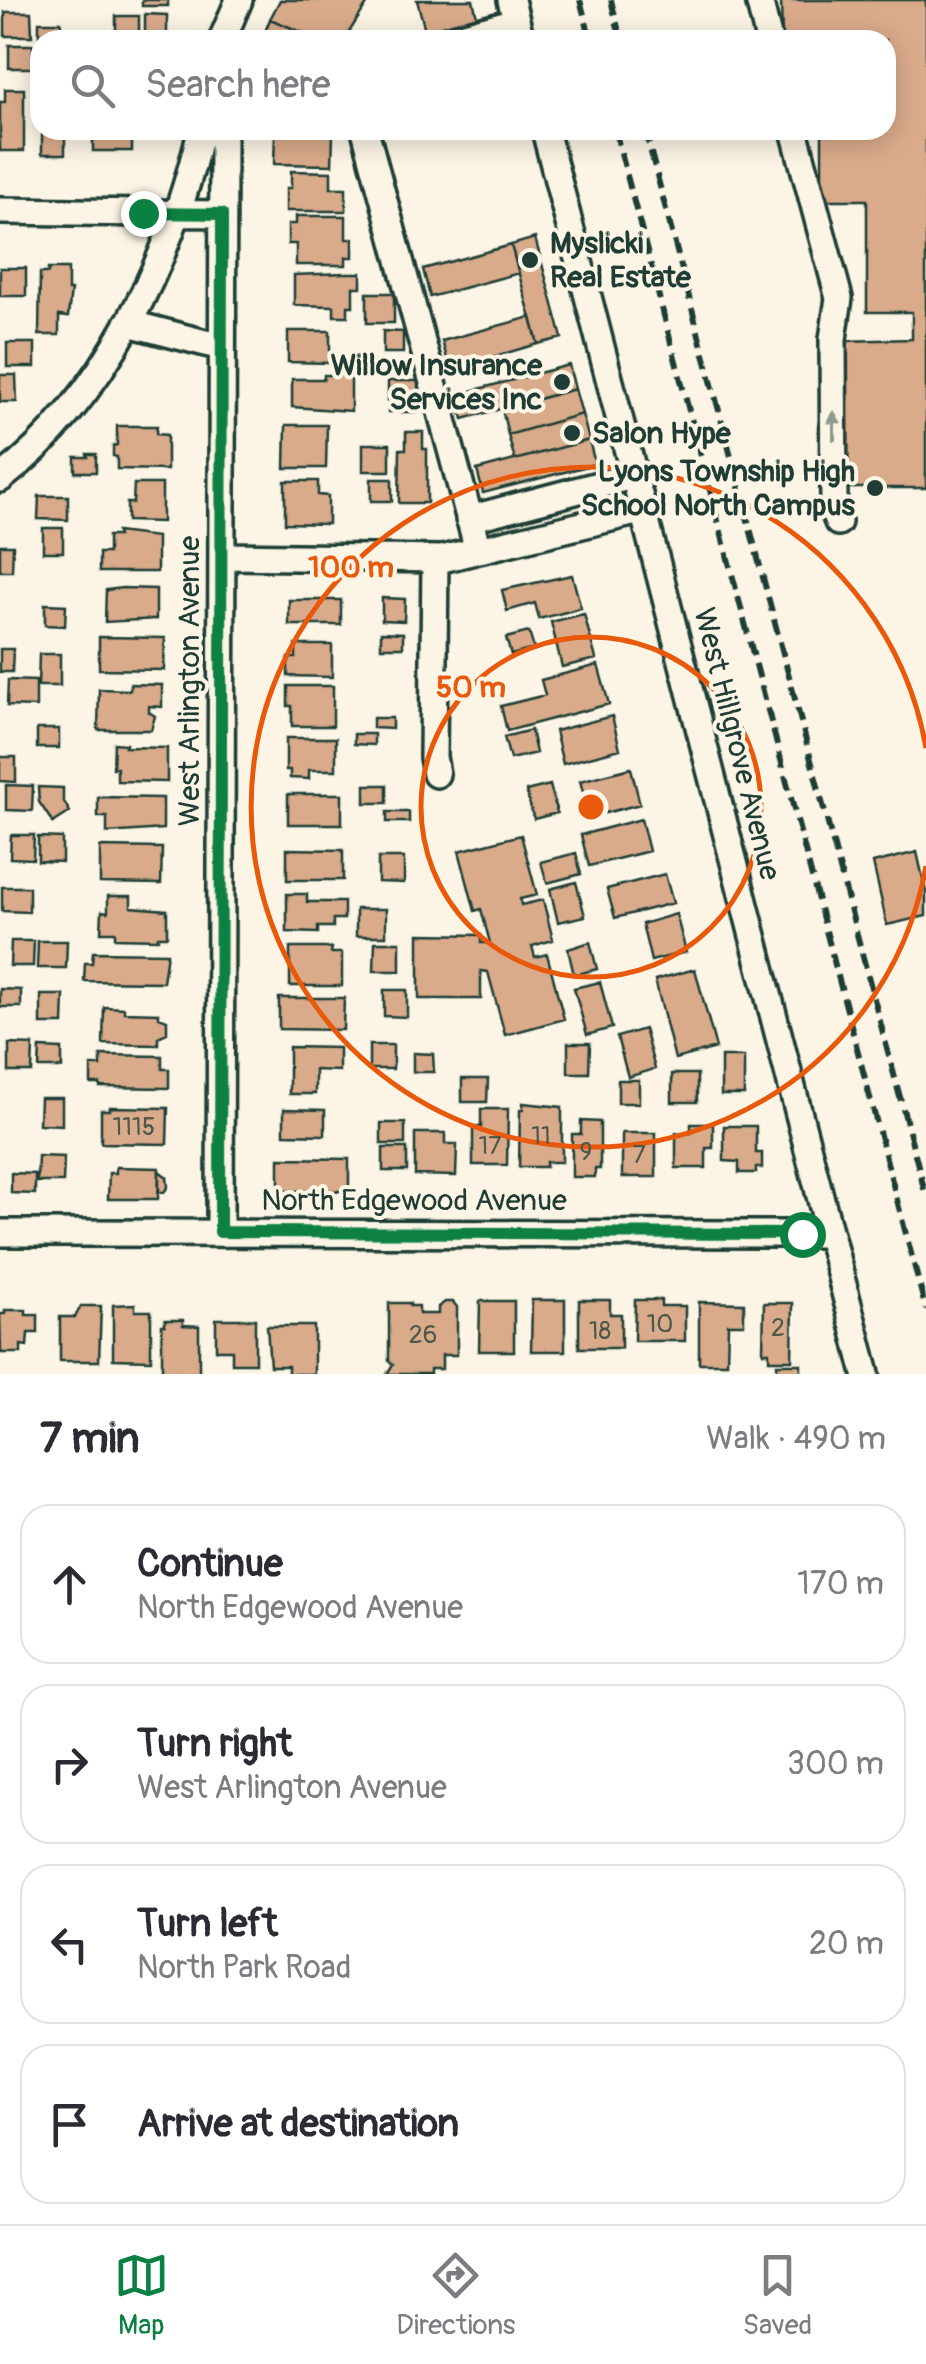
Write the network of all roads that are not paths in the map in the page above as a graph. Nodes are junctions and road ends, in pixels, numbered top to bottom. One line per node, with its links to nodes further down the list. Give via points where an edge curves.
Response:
1 (228, 0): 5 (street)
2 (240, 0): 6 (street)
3 (758, 0): 8 (street)
4 (516, 20): 7 (street)
5 (224, 30)
6 (226, 30)
7 (481, 30)
8 (766, 30)
9 (198, 140): 15 (street)
10 (223, 140): 16 (street, West Arlington Avenue)
11 (369, 140): 22 (street)
12 (548, 140): 19 (street, West Hillgrove Avenue)
13 (797, 140): 23 (street, one-way to 13, via 839,298)
14 (0, 211): 15 (street)
15 (177, 214): 16 (street); 17 (street)
16 (222, 214): 18 (street, West Arlington Avenue)
17 (128, 322): 18 (street); 20 (street, via 64,421)
18 (221, 347): 25 (street, West Arlington Avenue)
19 (636, 475): 21 (street, West Hillgrove Avenue); 22 (street)
20 (0, 479)
21 (644, 510): 24 (street); 30 (street, West Hillgrove Avenue)
22 (469, 519): 24 (street)
23 (838, 522)
24 (478, 550): 26 (street)
25 (222, 556): 26 (street); 28 (street, West Arlington Avenue)
26 (435, 559): 27 (street)
27 (436, 774)
28 (220, 1232): 29 (street, North Edgewood Avenue); 30 (street, North Edgewood Avenue)
29 (0, 1233)
30 (828, 1234): 31 (street, West Hillgrove Avenue)
31 (866, 1374)

